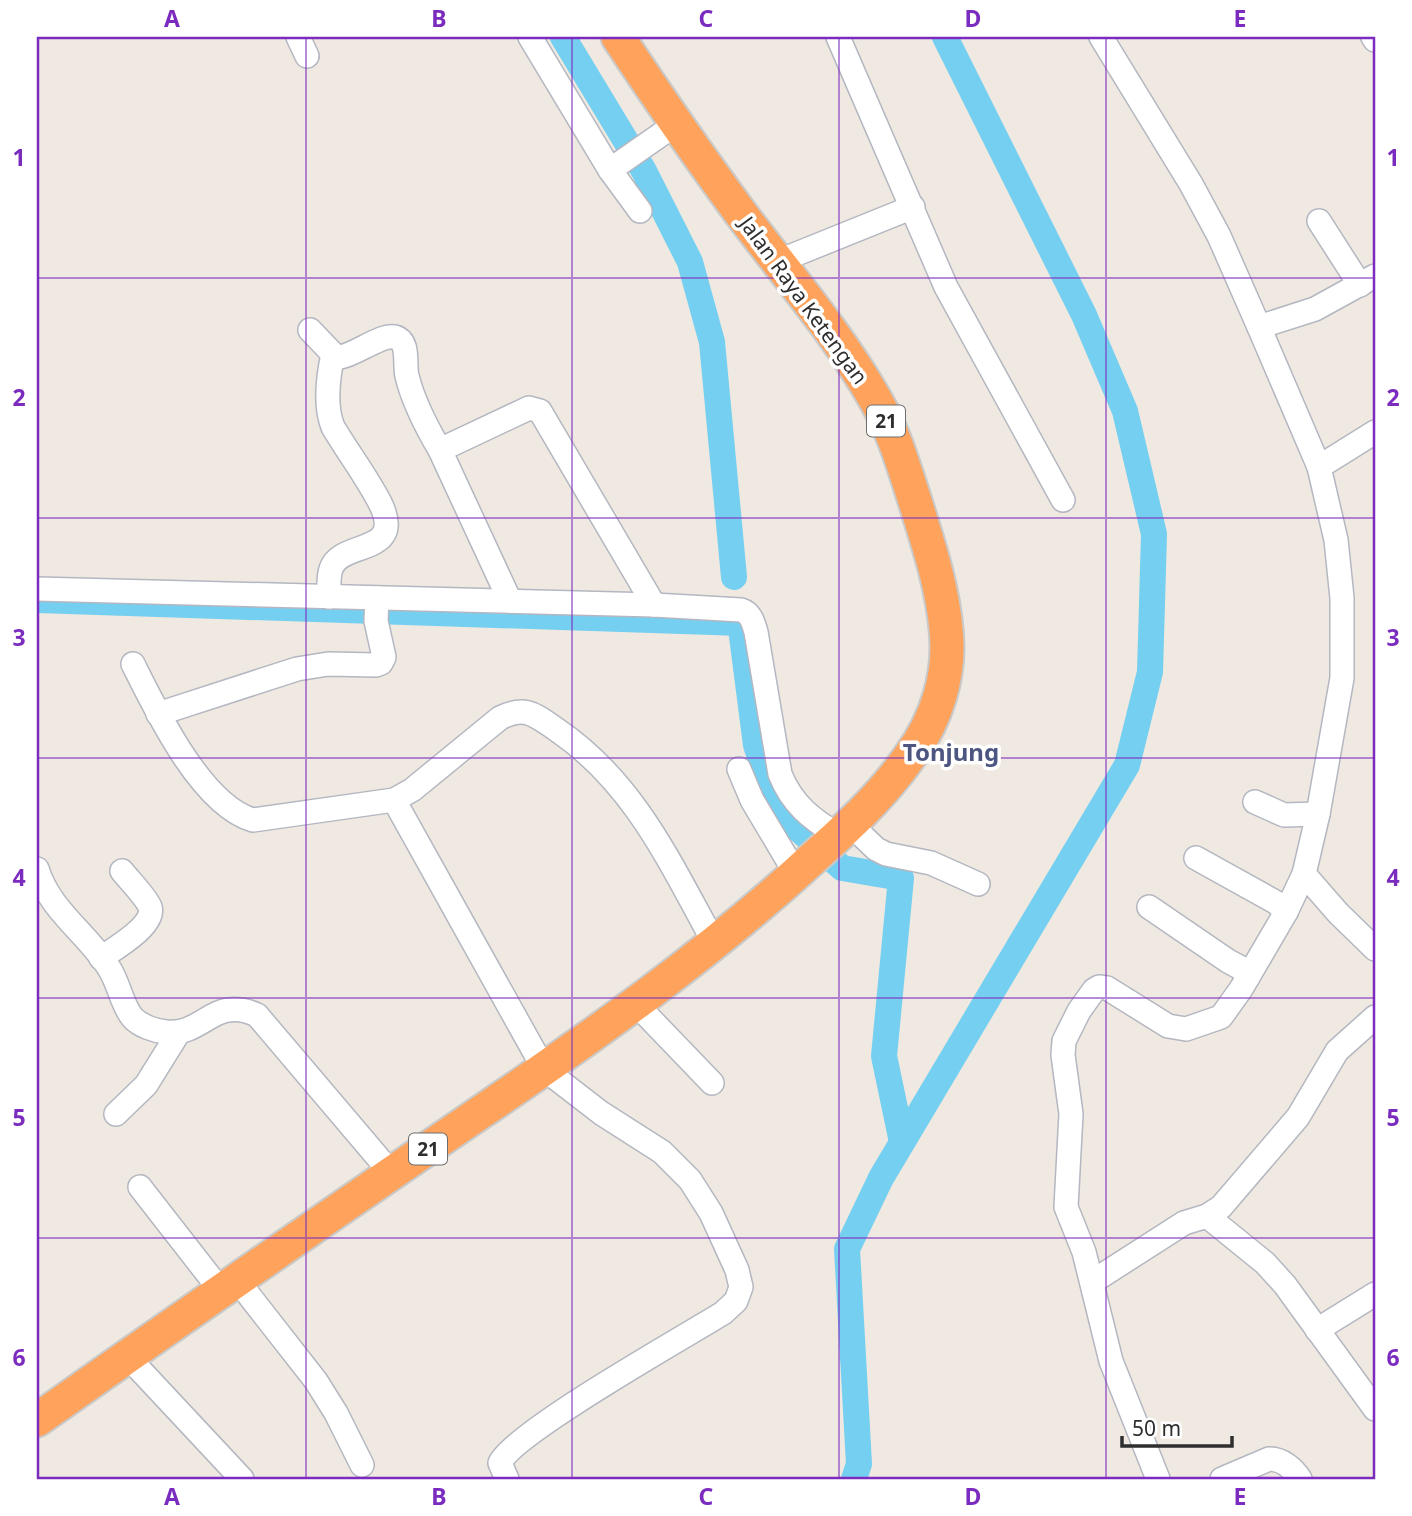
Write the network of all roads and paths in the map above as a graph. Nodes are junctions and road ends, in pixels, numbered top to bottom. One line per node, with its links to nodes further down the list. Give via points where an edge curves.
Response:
1 (530, 37): 6 (street)
2 (618, 37): 5 (highway, Jalan Raya Ketengan / 21)
3 (838, 37): 7 (street)
4 (1101, 37): 12 (street, via 1191,184)
5 (665, 132): 6 (street); 10 (highway, Jalan Raya Ketengan / 21)
6 (617, 165): 8 (street)
7 (913, 208): 10 (street); 18 (street, via 946,288)
8 (640, 211)
9 (1319, 221): 11 (street)
10 (779, 261): 30 (highway, Jalan Raya Ketengan / 21, via 878,403 904,466 932,556 947,647 946,670 931,722 883,791)
11 (1368, 280): 12 (street, via 1315,309)
12 (1259, 327): 17 (street)
13 (310, 330): 14 (street)
14 (333, 354): 16 (street, via 346,356 382,340 399,339 405,348 407,379); 20 (street, via 328,416 383,508 386,525 375,543 335,562 330,569)
15 (1375, 432): 17 (street)
16 (440, 450): 21 (street); 22 (street, via 529,408 540,411)
17 (1319, 467): 29 (street, via 1336,540 1342,678)
18 (1063, 500)
19 (37, 589): 20 (street)
20 (329, 597): 23 (street)
21 (510, 601): 22 (street); 23 (street)
22 (654, 605): 30 (street, via 738,610 752,618 780,774 787,792 812,819)
23 (377, 607): 25 (street, via 381,663 297,669)
24 (133, 664): 25 (street)
25 (158, 714): 27 (street, via 208,788 239,816 253,820)
26 (739, 769): 30 (street, via 752,800)
27 (394, 800): 38 (street, via 500,718 521,710 531,713 580,745 619,786 652,832); 45 (street)
28 (1255, 802): 29 (street, via 1284,815)
29 (1311, 814): 34 (street)
30 (825, 848): 35 (street, via 876,849 920,860); 38 (highway, 21)
31 (1196, 858): 36 (street)
32 (37, 869): 40 (street, via 55,905)
33 (122, 871): 40 (street, via 150,908 150,919)
34 (1304, 874): 36 (street); 39 (street)
35 (978, 884)
36 (1276, 904): 41 (street)
37 (1149, 906): 41 (street)
38 (715, 944): 42 (highway, 21)
39 (1375, 949)
40 (102, 958): 44 (street, via 134,1019 150,1028)
41 (1239, 969): 51 (street, via 1221,1017 1206,1024 1186,1029 1168,1026 1102,987 1094,990 1079,1011 1064,1041 1072,1114 1066,1207)
42 (636, 1003): 45 (highway, 21); 46 (street)
43 (1375, 1017): 50 (street, via 1337,1051 1298,1117 1221,1207)
44 (179, 1032): 47 (street, via 146,1084); 48 (street, via 225,1009 244,1009 257,1015)
45 (544, 1069): 48 (highway, 21); 60 (street, via 662,1152 690,1180 711,1213 741,1287 736,1301 723,1313 562,1412 507,1452 500,1463)
46 (712, 1083)
47 (116, 1114)
48 (392, 1174): 52 (highway, 21)
49 (140, 1186): 52 (street)
50 (1207, 1216): 51 (street, via 1184,1223); 54 (street, via 1265,1264)
51 (1092, 1282): 61 (street, via 1111,1361)
52 (229, 1285): 55 (highway, 21); 58 (street, via 316,1381)
53 (1375, 1294): 54 (street)
54 (1317, 1330): 56 (street)
55 (127, 1356): 57 (highway, 21); 59 (street)
56 (1375, 1409)
57 (37, 1420)
58 (362, 1465)
59 (242, 1479)
60 (507, 1479)
61 (1158, 1479)
62 (1222, 1479): 63 (street, via 1269,1459 1285,1463)
63 (1300, 1479)

